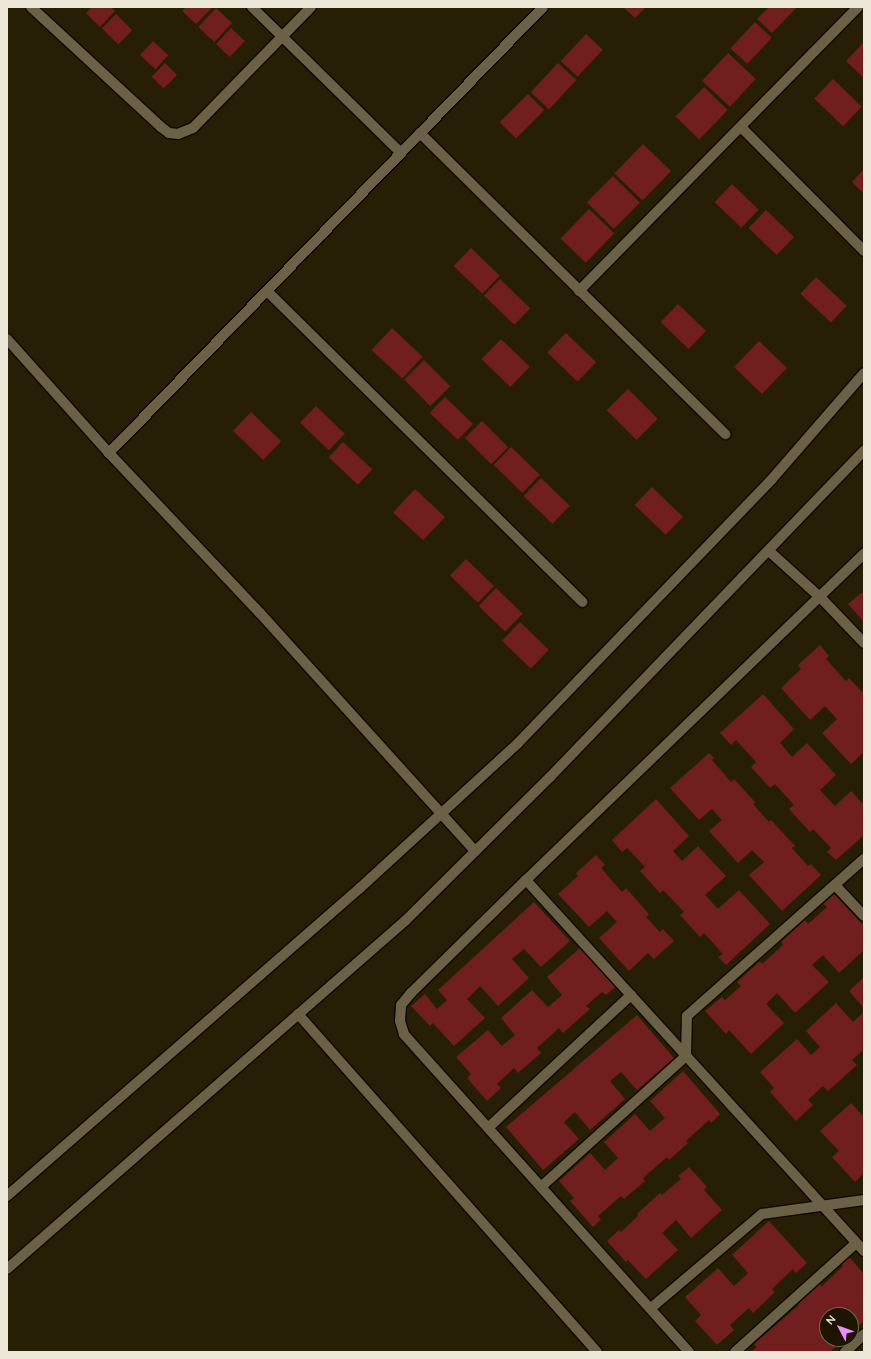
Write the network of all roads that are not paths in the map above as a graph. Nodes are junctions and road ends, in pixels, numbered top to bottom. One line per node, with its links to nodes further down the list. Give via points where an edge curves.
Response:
1 (32, 7): 6 (street, via 169,133 178,134 193,128)
2 (252, 7): 6 (street)
3 (311, 7): 6 (street)
4 (543, 7): 8 (street)
5 (858, 7): 7 (street)
6 (282, 37): 9 (street)
7 (741, 127): 10 (street); 12 (street)
8 (420, 133): 9 (street); 12 (street)
9 (401, 153): 11 (street)
10 (864, 251)
11 (267, 291): 17 (street); 21 (street)
12 (579, 291): 15 (street)
13 (7, 339): 17 (street)
14 (864, 373): 23 (street, via 772,479 518,743)
15 (725, 434)
16 (864, 451): 18 (street)
17 (110, 453): 23 (street)
18 (769, 551): 20 (street); 24 (street)
19 (864, 554): 20 (street)
20 (821, 598): 22 (street); 26 (street)
21 (582, 602)
22 (864, 643)
23 (442, 813): 24 (street); 34 (street, via 360,888)
24 (475, 851): 30 (street, via 405,921)
25 (864, 858): 27 (street)
26 (526, 880): 29 (street); 32 (street, via 401,1005 400,1021 404,1034)
27 (835, 885): 28 (street); 31 (street, via 687,1016)
28 (864, 916)
29 (631, 995): 31 (street); 32 (street)
30 (298, 1014): 39 (street); 42 (street)
31 (686, 1056): 33 (street); 36 (street)
32 (489, 1127): 33 (street)
33 (542, 1186): 40 (street)
34 (7, 1196)
35 (864, 1200): 36 (street)
36 (822, 1206): 37 (street); 40 (street, via 762,1214)
37 (856, 1243): 38 (street); 44 (street)
38 (864, 1251)
39 (7, 1268)
40 (651, 1308): 43 (street)
41 (864, 1334): 45 (street)
42 (597, 1352)
43 (689, 1352)
44 (735, 1352)
45 (845, 1352)

